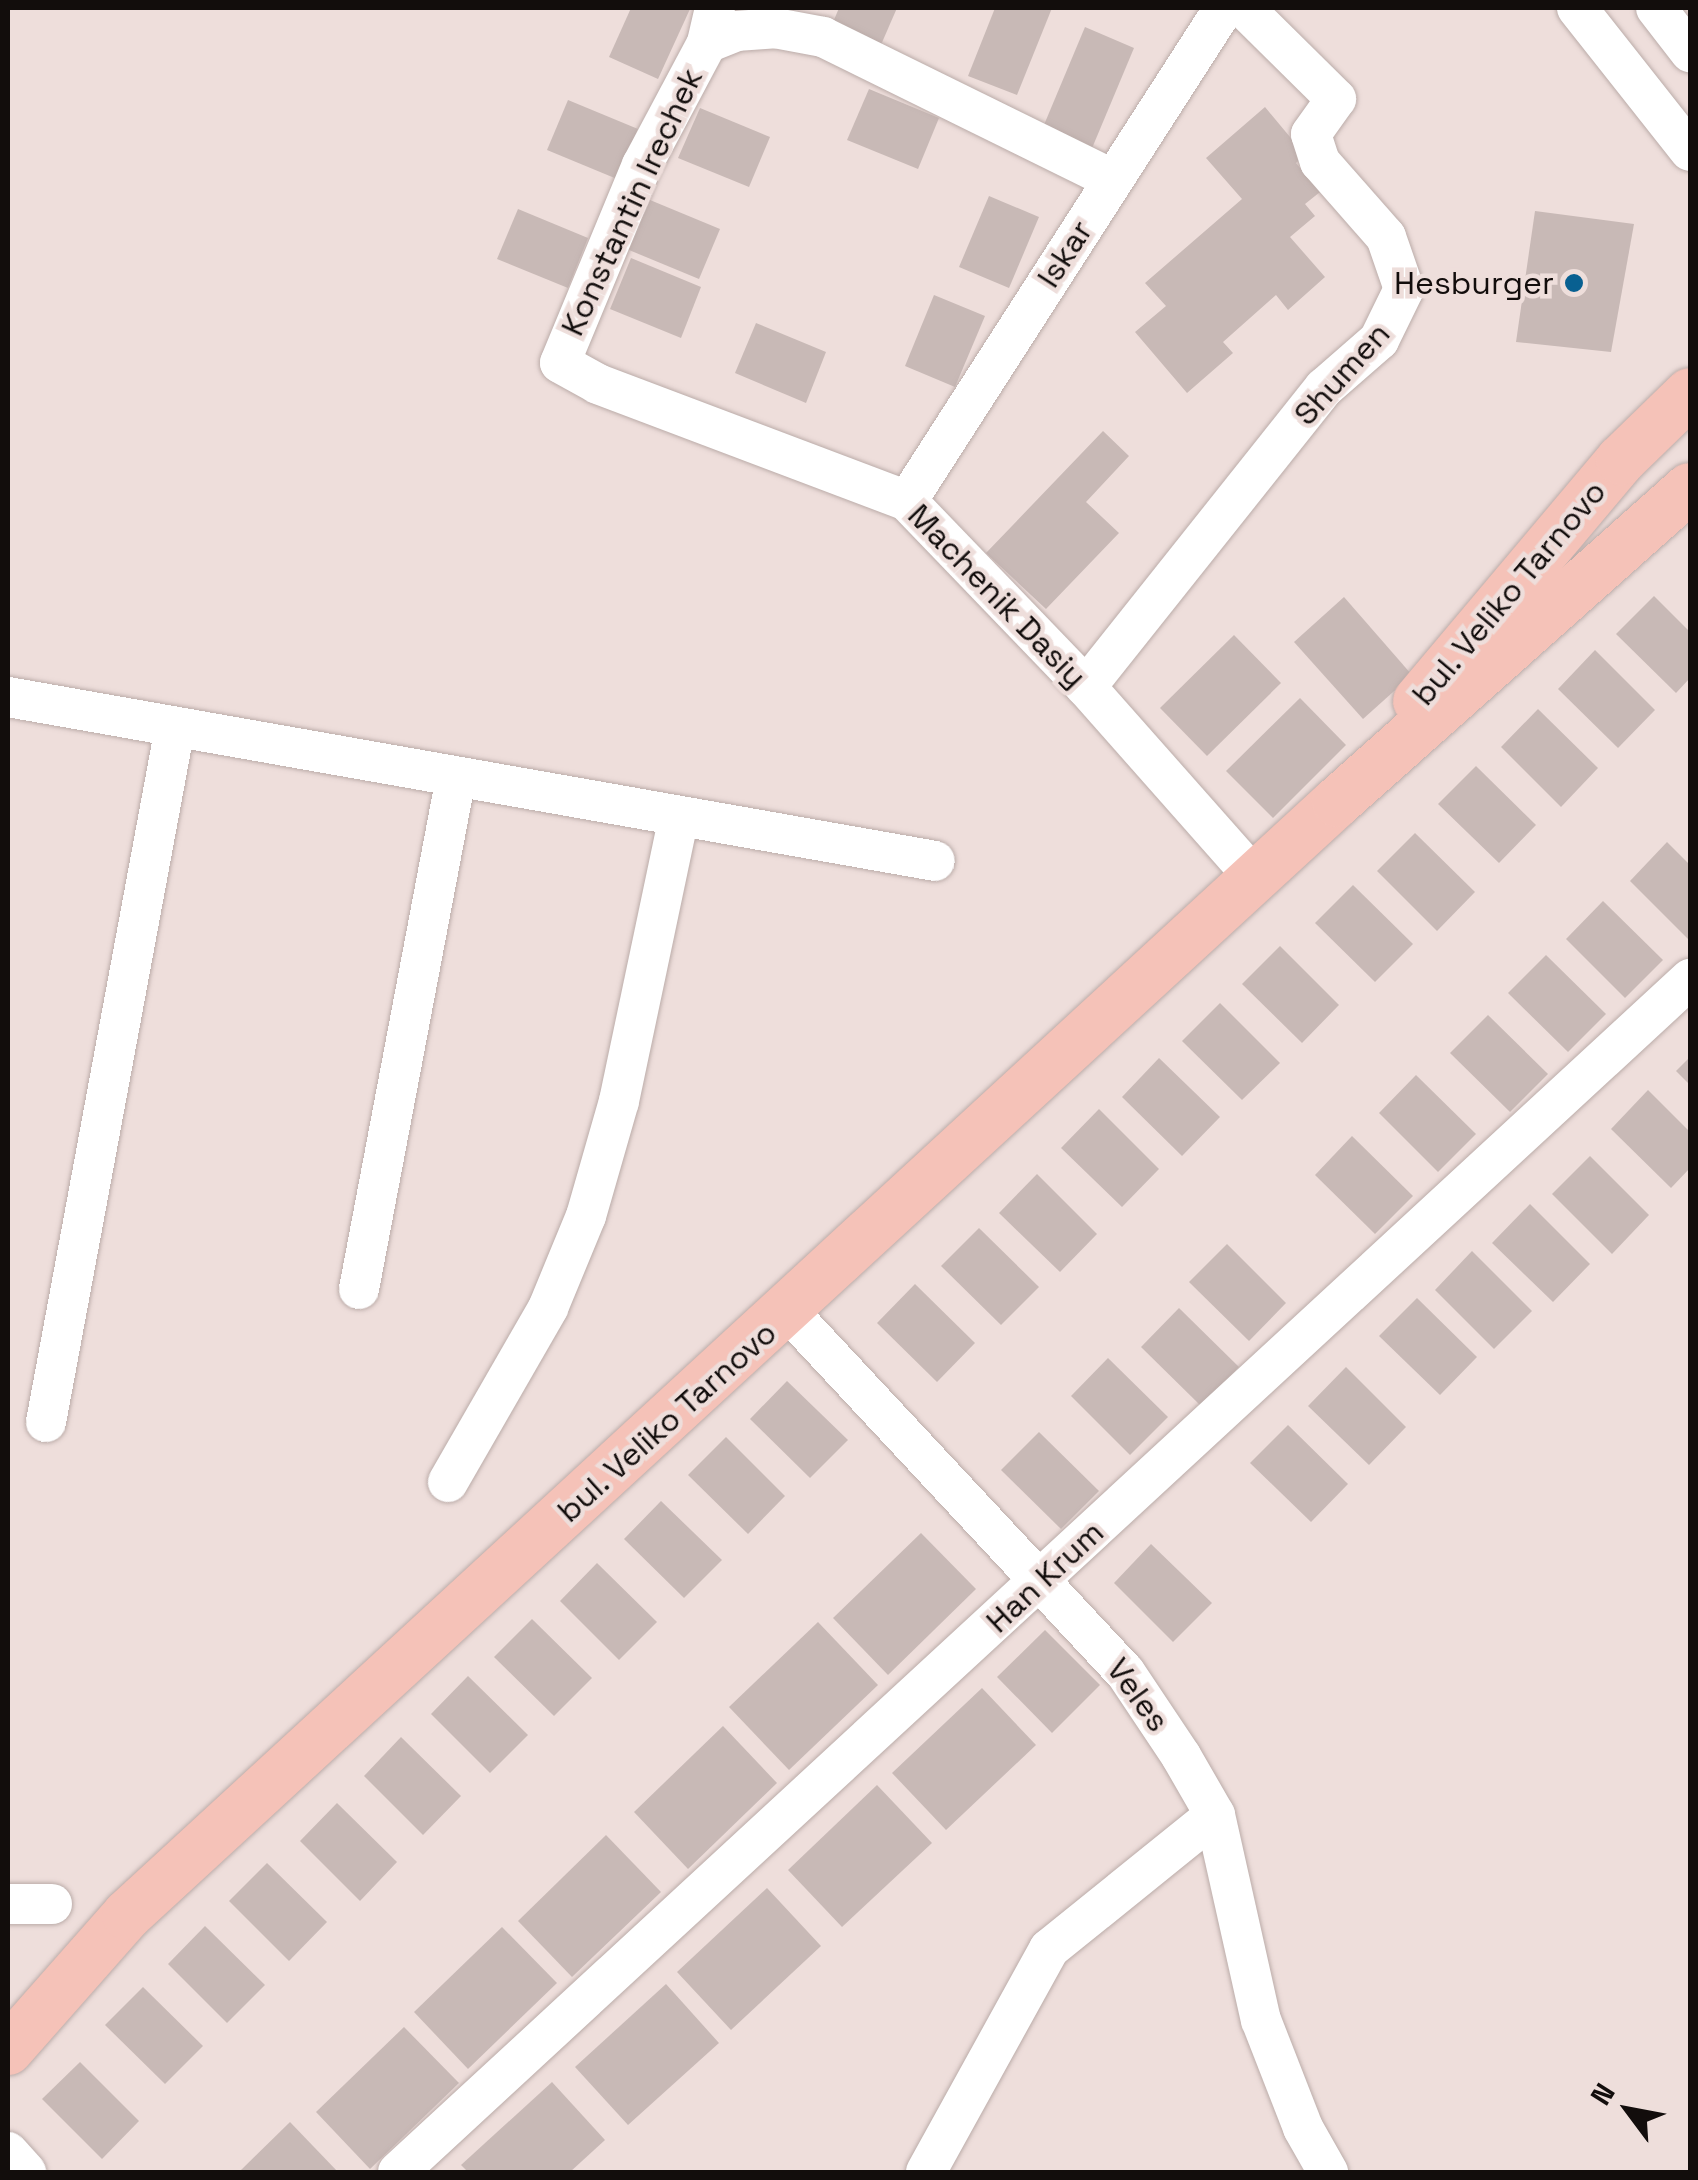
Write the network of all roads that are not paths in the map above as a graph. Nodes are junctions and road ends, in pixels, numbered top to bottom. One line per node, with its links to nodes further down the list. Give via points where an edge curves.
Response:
1 (1224, 8): 8 (street, Iskar)
2 (1244, 8): 13 (street, Shumen, via 1336,99 1311,134 1320,162 1386,237 1404,289 1380,340 1324,388)
3 (1577, 8): 7 (street)
4 (1656, 8): 6 (street)
5 (711, 25): 8 (street, via 823,37); 9 (street, Konstantin Irechek, via 642,165)
6 (1690, 52)
7 (1690, 150)
8 (1112, 179): 12 (street, Iskar)
9 (560, 363): 12 (street, Machenik Dasiy, via 598,384)
10 (1690, 393): 17 (main road, bul. Veliko Tarnovo, via 1620,460)
11 (1690, 488): 17 (main road, bul. Veliko Tarnovo)
12 (907, 501): 13 (street, Machenik Dasiy)
13 (1086, 688): 20 (street, Machenik Dasiy)
14 (8, 697): 15 (street)
15 (175, 727): 16 (street); 24 (street)
16 (456, 776): 18 (street); 22 (street)
17 (1336, 802): 20 (main road, bul. Veliko Tarnovo)
18 (679, 816): 19 (street); 25 (street, via 586,1216 548,1308)
19 (935, 861)
20 (1256, 879): 23 (main road, bul. Veliko Tarnovo)
21 (1690, 979): 26 (street, Han Krum)
22 (359, 1289)
23 (788, 1312): 26 (street, Veles); 30 (main road, bul. Veliko Tarnovo, via 127,1916)
24 (46, 1422)
25 (448, 1482)
26 (1042, 1580): 27 (street, Veles, via 1125,1672); 33 (street, Han Krum)
27 (1215, 1815): 34 (street, via 1049,1949); 35 (street, Veles, via 1261,2020 1302,2128)
28 (8, 1904): 29 (street)
29 (52, 1904)
30 (8, 2050)
31 (8, 2152): 32 (street)
32 (26, 2172)
33 (398, 2172)
34 (926, 2172)
35 (1328, 2172)

